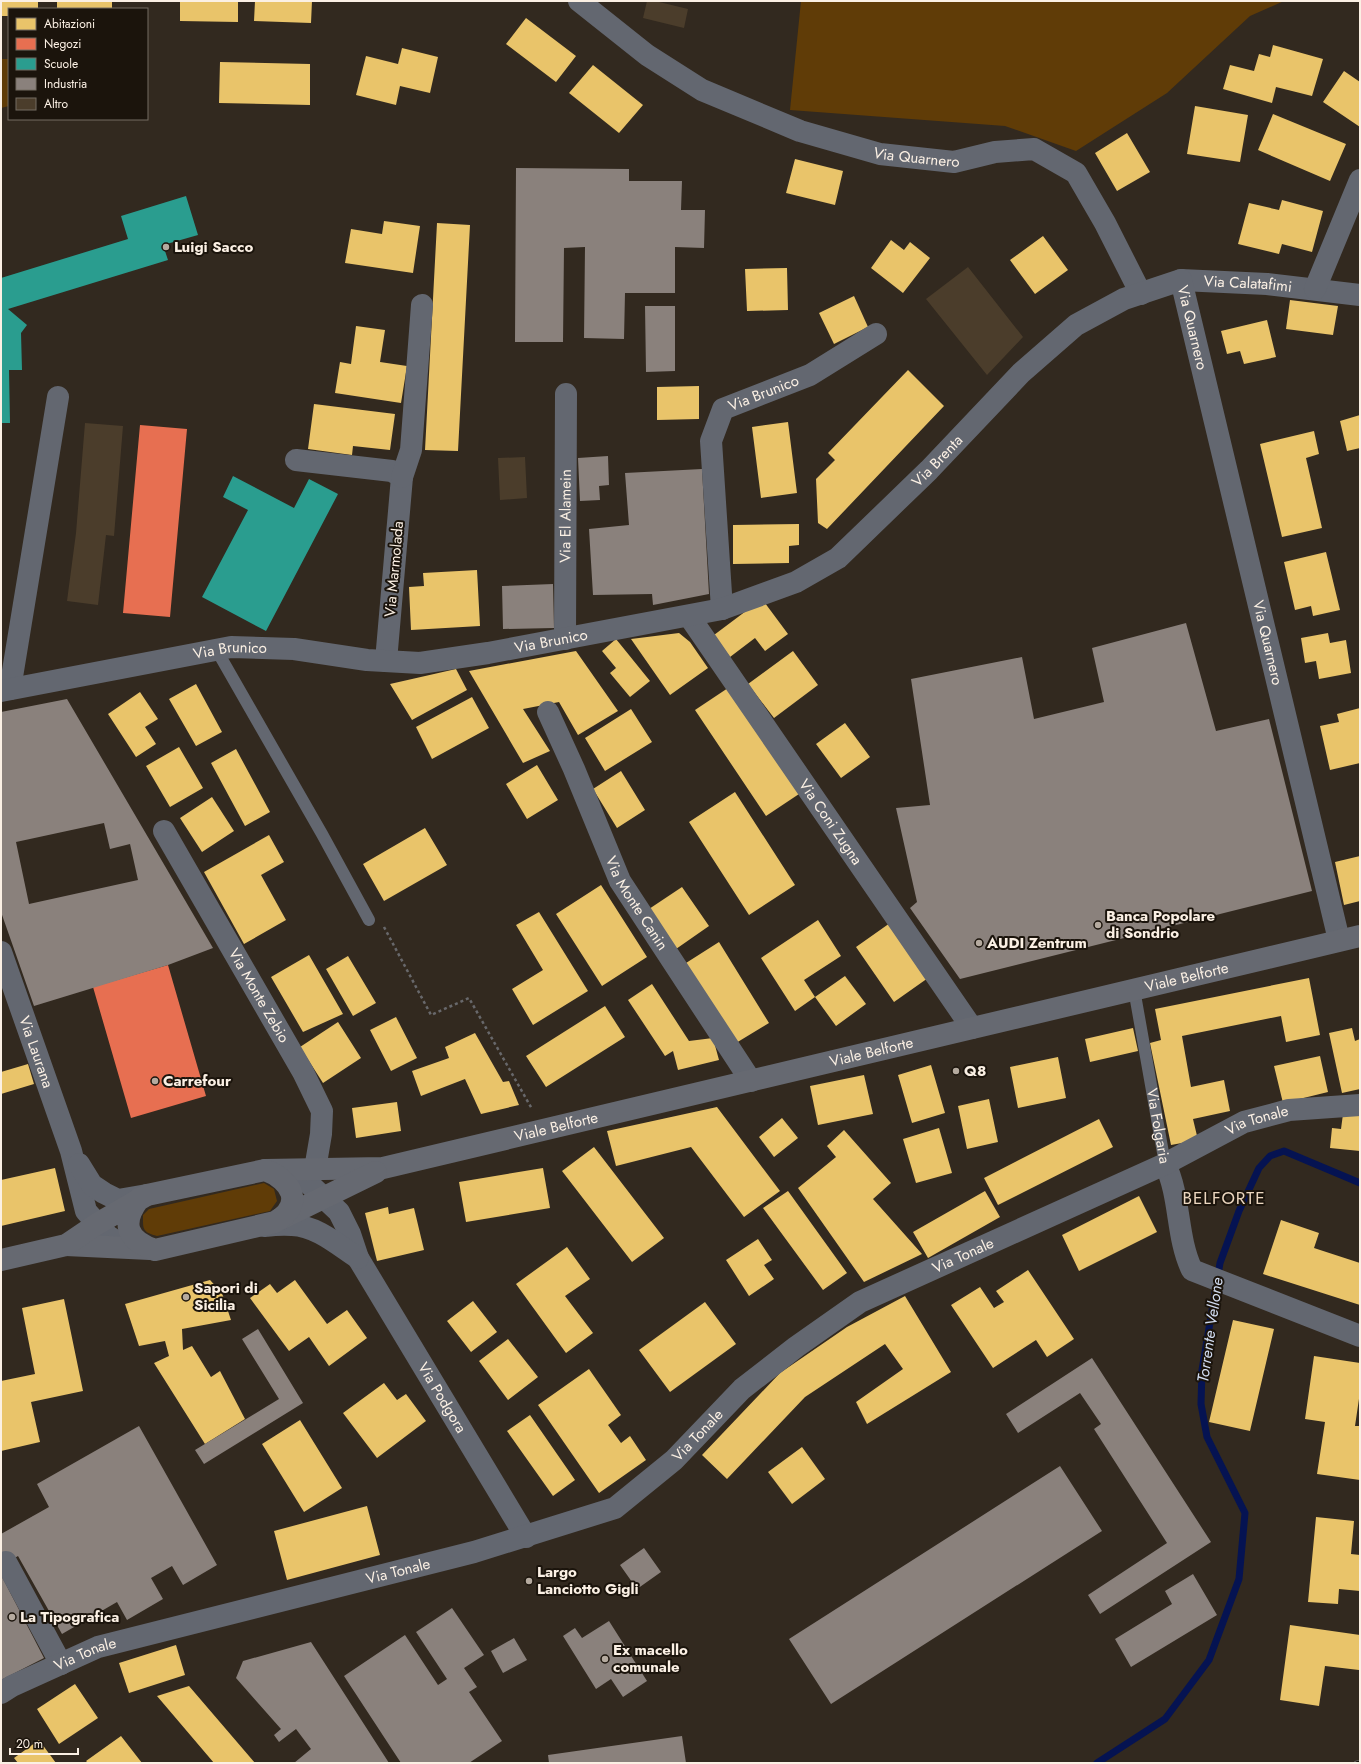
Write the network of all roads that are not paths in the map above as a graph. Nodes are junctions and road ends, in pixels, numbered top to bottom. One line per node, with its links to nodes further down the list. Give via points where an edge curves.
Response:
1 (579, 1): 5 (street, Via Quarnero, via 647,55 702,90 800,131 880,154 954,162 995,152 1034,149 1076,173)
2 (1360, 180): 4 (street)
3 (1181, 280): 4 (street, Via Calatafimi); 5 (street, Via Quarnero); 22 (street, Via Quarnero)
4 (1315, 289): 6 (street, Via Calatafimi)
5 (1141, 294): 13 (street, Via Brenta, via 1124,299 1076,325 1021,373 929,470 838,558 796,582)
6 (1360, 295)
7 (422, 305): 12 (street, Via Marmolada, via 411,450)
8 (876, 334): 13 (street, Via Brunico, via 810,375 723,408 711,442)
9 (566, 394): 15 (street, Via El Alamein)
10 (58, 398): 18 (street, Via Brunico)
11 (296, 460): 12 (street, via 392,471)
12 (402, 477): 17 (street, Via Marmolada)
13 (722, 609): 14 (street, Via Brunico)
14 (689, 616): 15 (street, Via Brunico); 25 (street, Via Coni Zugna)
15 (565, 639): 17 (street, Via Brunico, via 420,664)
16 (216, 650): 17 (street, Via Brunico, via 231,647 294,649); 18 (street, Via Brunico); 21 (lane)
17 (386, 661)
18 (5, 690)
19 (548, 712): 26 (street, Via Monte Canin, via 620,881)
20 (164, 831): 31 (street, Via Monte Zebio, via 303,1072 322,1111)
21 (369, 920)
22 (1350, 938): 24 (main road, Viale Belforte)
23 (1, 952): 28 (street, Via Laurana)
24 (1134, 989): 25 (main road, Viale Belforte); 29 (lane, Via Folgaria)
25 (972, 1028): 26 (main road, Viale Belforte)
26 (751, 1081): 30 (main road, Viale Belforte)
27 (1360, 1105): 29 (street, Via Tonale, via 1289,1110 1244,1122)
28 (71, 1151): 33 (street, Via Laurana, via 92,1185 104,1193 118,1200); 35 (street, Via Laurana, via 86,1211)
29 (1165, 1164): 41 (street, Via Folgaria, via 1172,1178 1186,1258 1192,1270); 42 (street, Via Tonale, via 860,1302 742,1389 674,1460 616,1508)
30 (383, 1168): 31 (main road, Viale Belforte); 34 (main road, Viale Belforte)
31 (315, 1169): 32 (main road, Viale Belforte)
32 (276, 1170): 33 (main road, Viale Belforte); 34 (street, Via Podgora, via 306,1181); 36 (main road, via 293,1196 284,1217)
33 (143, 1197): 35 (main road); 38 (main road, via 133,1207 128,1220 134,1238)
34 (323, 1197): 36 (main road, Viale Belforte); 39 (street, Via Podgora, via 339,1212)
35 (97, 1224): 37 (main road); 38 (street, Via Laurana, via 119,1244)
36 (269, 1224): 38 (main road, Viale Belforte); 39 (street, Via Podgora, via 292,1224 310,1229 324,1235)
37 (66, 1244): 38 (main road); 40 (main road)
38 (146, 1249)
39 (358, 1258): 42 (street, Via Podgora)
40 (1, 1260)
41 (1360, 1336)
42 (526, 1537): 44 (street, Via Tonale, via 98,1647)
43 (6, 1562): 44 (street)
44 (61, 1664): 45 (street, Via Tonale)
45 (1, 1693)

